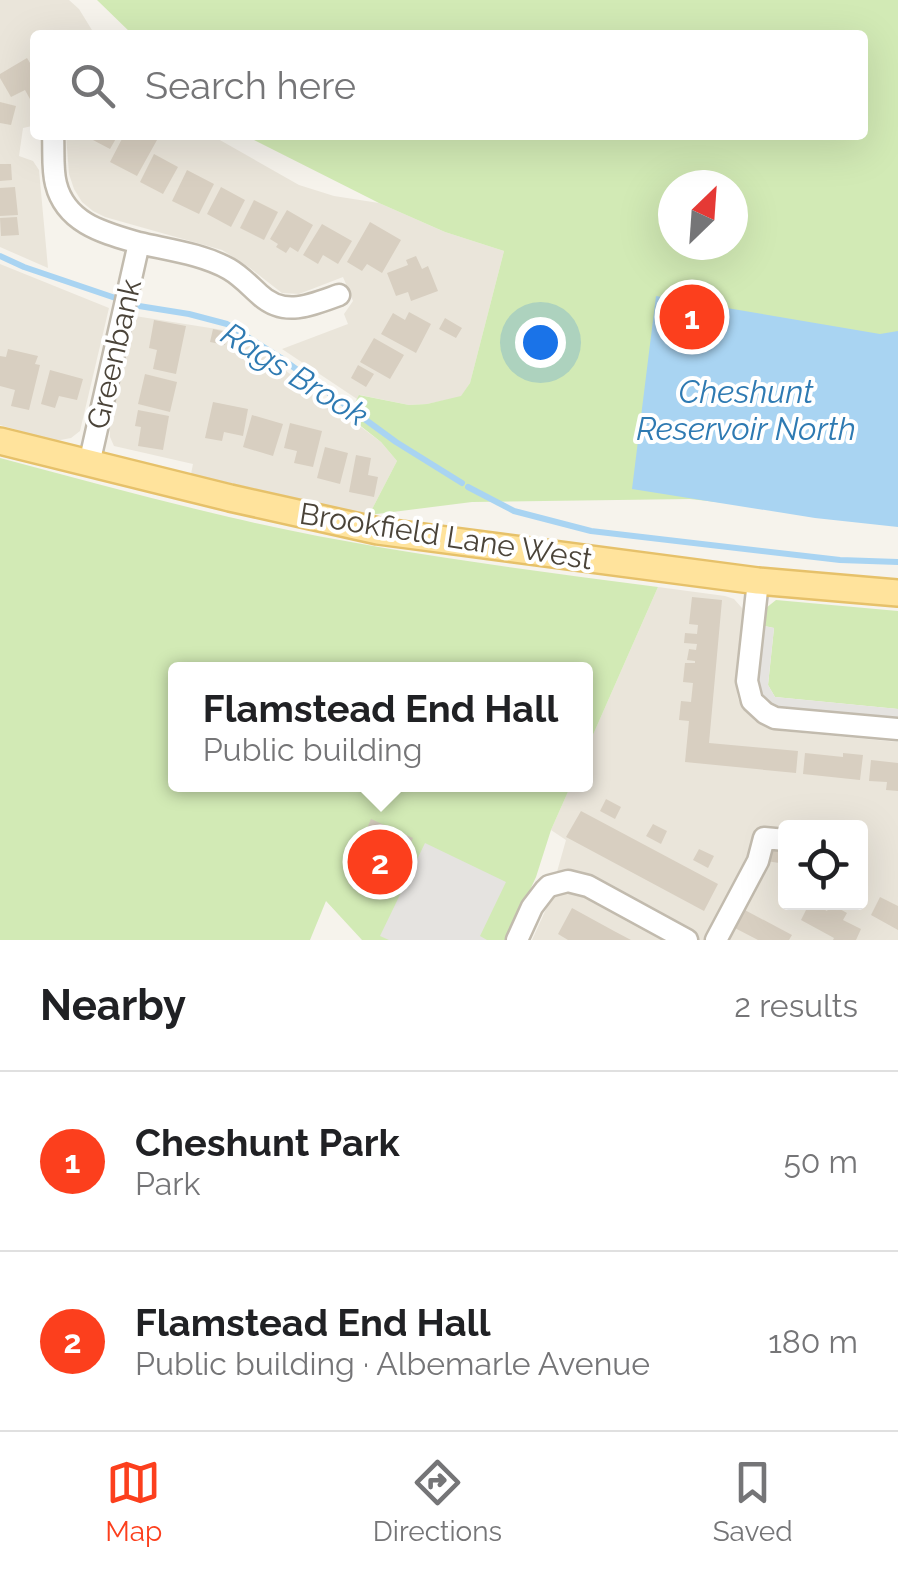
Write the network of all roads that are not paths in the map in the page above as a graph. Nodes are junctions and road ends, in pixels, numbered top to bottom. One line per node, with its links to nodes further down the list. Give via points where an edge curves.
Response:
1 (54, 140): 2 (street, Greenbank, via 55,180 65,204 84,224)
2 (139, 243): 3 (street, Greenbank, via 228,268 282,308); 5 (street, Greenbank)
3 (340, 296)
4 (0, 442): 5 (main road, Brookfield Lane West)
5 (89, 464): 6 (main road, Brookfield Lane West, via 378,530)
6 (758, 581): 7 (main road, Brookfield Lane West); 8 (street, via 747,682 757,707 775,718)
7 (898, 592)
8 (898, 730)
9 (778, 839): 12 (street, via 764,838)
10 (517, 940): 11 (street, via 540,895 562,881 588,886)
11 (687, 940)
12 (716, 940)

